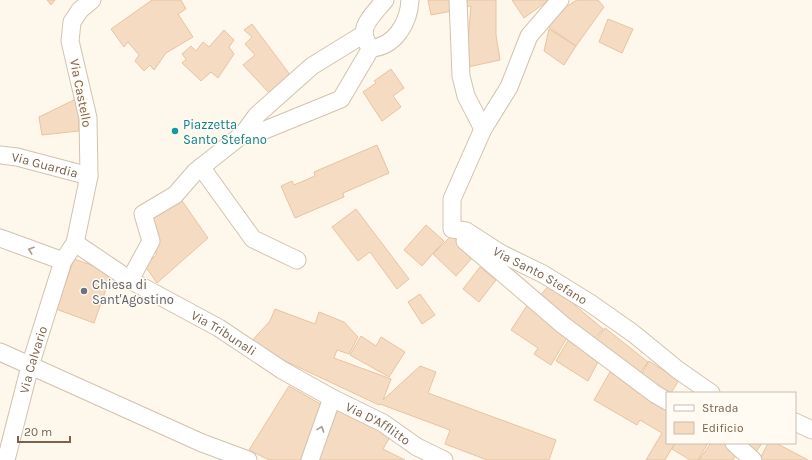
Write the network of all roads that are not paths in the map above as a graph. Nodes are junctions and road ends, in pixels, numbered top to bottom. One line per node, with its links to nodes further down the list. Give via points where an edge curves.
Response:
1 (92, 0): 11 (street, Via Castello, via 80,10 72,22 70,41 88,118)
2 (385, 0): 6 (street, via 365,25)
3 (410, 0): 6 (street, via 403,26 392,40 380,47)
4 (458, 0): 7 (street, via 461,76 466,96)
5 (560, 0): 7 (street, via 529,36 509,87)
6 (368, 41): 8 (street, via 312,66 257,115); 8 (street, via 341,99 265,130)
7 (483, 129): 12 (street, via 452,199)
8 (243, 134): 10 (street)
9 (0, 155): 11 (street, Via Guardia)
10 (201, 167): 15 (street, via 252,239); 17 (street, via 175,194 143,214 150,241)
11 (89, 176): 14 (street, Via Castello)
12 (452, 229): 20 (street, Via Santo Stefano, via 466,231 590,303); 22 (street, via 563,325)
13 (0, 238): 16 (street, one-way to 13)
14 (75, 243): 16 (street, Via Castello); 17 (street, Via Tribunali)
15 (297, 260)
16 (63, 261): 19 (street, Via Calvario)
17 (130, 280): 21 (street, Via Tribunali, via 218,328 282,370)
18 (0, 352): 19 (street)
19 (30, 366): 26 (street, via 202,443); 27 (street, Via Calvario)
20 (710, 392)
21 (332, 398): 29 (street, one-way to 21); 30 (street, Via D'Afflitto, via 384,423 417,447)
22 (666, 400)
23 (796, 422): 24 (street)
24 (812, 430)
25 (735, 444): 31 (street)
26 (216, 454): 28 (street)
27 (6, 460)
28 (248, 460)
29 (310, 460)
30 (444, 460)
31 (753, 460)

